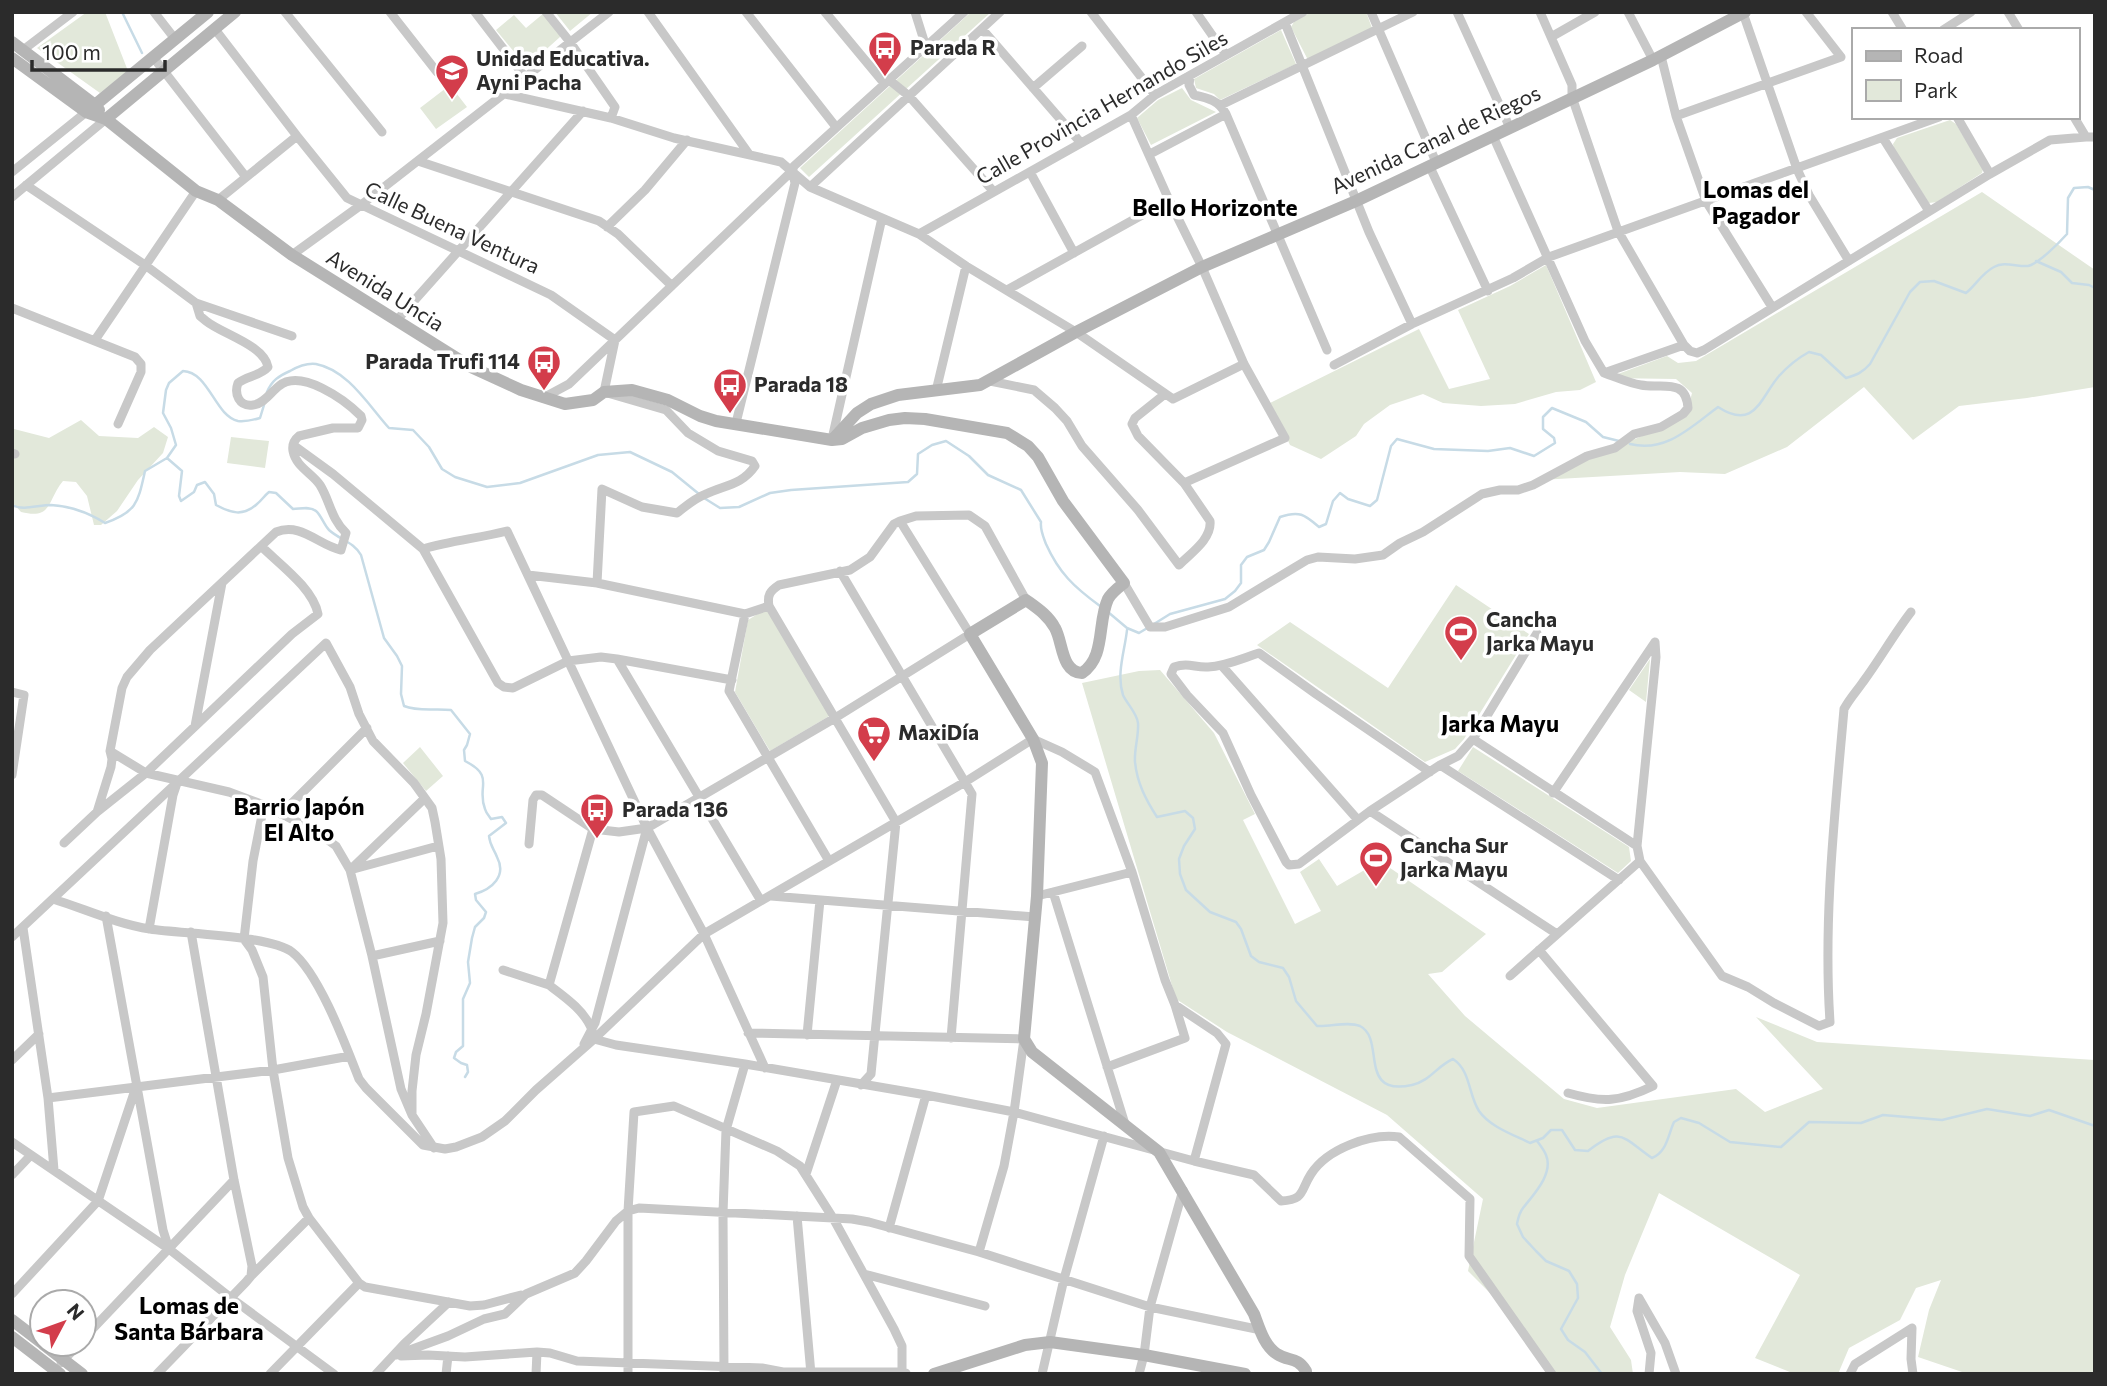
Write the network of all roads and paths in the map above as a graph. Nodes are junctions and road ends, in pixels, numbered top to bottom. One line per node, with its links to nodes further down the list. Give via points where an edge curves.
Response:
1 (73, 12): 42 (street)
2 (154, 12): 38 (street)
3 (208, 12): 38 (street)
4 (235, 12): 31 (street)
5 (285, 12): 70 (street)
6 (390, 12): 48 (street)
7 (475, 12): 50 (street)
8 (546, 12): 39 (street)
9 (609, 12): 39 (street)
10 (648, 12): 77 (street)
11 (746, 12): 68 (street)
12 (825, 12): 51 (street)
13 (964, 12): 41 (street)
14 (1000, 12): 35 (street)
15 (1091, 12): 55 (street)
16 (1195, 12): 43 (street)
17 (1302, 12): 30 (street, Calle Provincia Hernando Siles)
18 (1371, 12): 36 (street)
19 (1413, 12): 36 (street)
20 (1457, 12): 69 (street)
21 (1540, 12): 37 (street)
22 (1595, 12): 37 (street)
23 (1628, 12): 45 (street)
24 (1806, 12): 52 (street, via 1841,57)
25 (1892, 12): 32 (street)
26 (1971, 12): 33 (street)
27 (2008, 12): 34 (street)
28 (914, 13): 41 (street)
29 (1744, 13): 45 (street, Avenida Canal de Riegos); 52 (street)
30 (1285, 23): 43 (street, Calle Provincia Hernando Siles); 46 (street)
31 (214, 28): 47 (street); 71 (street, Calle Buena Ventura)
32 (1902, 28)
33 (1946, 28)
34 (2018, 28)
35 (982, 29): 53 (street); 56 (street)
36 (1378, 29): 46 (street); 80 (street)
37 (1551, 37): 57 (street, via 1572,85)
38 (175, 39): 44 (street)
39 (570, 42): 50 (street); 63 (street, via 615,107)
40 (1082, 46): 53 (street)
41 (926, 47): 51 (street)
42 (16, 50): 58 (street, Avenida Uncia)
43 (1226, 55): 49 (street, Calle Provincia Hernando Siles)
44 (153, 57): 47 (street); 58 (street)
45 (1657, 58): 57 (street, Avenida Canal de Riegos); 62 (street)
46 (1303, 66): 59 (street); 95 (street)
47 (164, 70): 64 (street); 86 (street)
48 (438, 72)
49 (1190, 76): 55 (street, Calle Provincia Hernando Siles); 59 (street, via 1194,95 1210,99)
50 (525, 77): 54 (street)
51 (886, 81): 56 (street); 68 (street)
52 (1768, 85): 62 (street); 82 (street)
53 (1033, 88): 76 (street)
54 (505, 94): 60 (street); 79 (street)
55 (1155, 95): 61 (street, Calle Provincia Hernando Siles)
56 (909, 96): 88 (street); 91 (street)
57 (1572, 97): 69 (street, Avenida Canal de Riegos); 101 (street)
58 (91, 108): 64 (street, Avenida Uncia); 83 (street)
59 (1224, 110): 78 (street); 102 (street)
60 (583, 111): 63 (street); 90 (street)
61 (1131, 115): 76 (street, Calle Provincia Hernando Siles); 78 (street)
62 (1676, 116): 96 (street)
63 (611, 118): 75 (street)
64 (106, 119): 87 (street); 89 (street, Avenida Uncia)
65 (1934, 119): 74 (street)
66 (1958, 119): 85 (street)
67 (2076, 119): 73 (street)
68 (836, 127): 81 (street)
69 (1510, 128): 72 (street, Avenida Canal de Riegos)
70 (382, 132)
71 (297, 136): 86 (street); 97 (street, Calle Buena Ventura, via 347,198)
72 (1493, 136): 80 (street, Avenida Canal de Riegos); 107 (street)
73 (2091, 137): 85 (street, via 2050,140)
74 (1883, 138): 82 (street); 98 (street)
75 (687, 141): 77 (street); 100 (street)
76 (1081, 143): 84 (street, Calle Provincia Hernando Siles)
77 (749, 154): 81 (street)
78 (1150, 154): 94 (street)
79 (418, 161): 90 (street); 97 (street)
80 (1433, 163): 95 (street, Avenida Canal de Riegos); 114 (street)
81 (793, 169): 88 (street); 112 (street); 134 (street, via 795,183)
82 (1797, 169): 96 (street); 108 (street)
83 (12, 172)
84 (1030, 172): 91 (street, Calle Provincia Hernando Siles); 105 (street)
85 (1990, 174): 98 (street)
86 (246, 177): 93 (street)
87 (26, 186): 92 (street); 109 (street)
88 (810, 187): 99 (street)
89 (195, 191): 93 (street, Avenida Uncia); 109 (street)
90 (511, 192): 100 (street); 104 (street)
91 (994, 192): 103 (street, Calle Provincia Hernando Siles)
92 (12, 197)
93 (218, 200): 106 (street, Avenida Uncia)
94 (1170, 200): 105 (street); 111 (street)
95 (1356, 201): 102 (street, Avenida Canal de Riegos); 119 (street)
96 (1706, 201): 101 (street); 116 (street)
97 (361, 205): 104 (street, Calle Buena Ventura); 106 (street)
98 (1929, 211): 108 (street)
99 (882, 218): 103 (street); 136 (street)
100 (607, 227): 112 (street)
101 (1618, 231): 107 (street); 124 (street)
102 (1277, 233): 111 (street, Avenida Canal de Riegos); 125 (street)
103 (919, 234): 110 (street)
104 (459, 251): 118 (street); 123 (street, Calle Buena Ventura, via 551,295)
105 (1074, 253): 113 (street)
106 (292, 255): 118 (street, Avenida Uncia)
107 (1549, 257): 114 (street); 128 (street)
108 (1849, 261): 116 (street)
109 (145, 265): 115 (street); 122 (street)
110 (966, 265): 113 (street); 130 (street)
111 (1202, 267): 120 (street, Avenida Canal de Riegos); 126 (street)
112 (672, 286): 123 (street)
113 (1007, 290): 120 (street)
114 (1488, 290): 119 (street)
115 (196, 303): 121 (street); 137 (street, via 206,321 267,362 264,372 238,383 240,401 258,404 285,382 299,381 337,395 362,419 358,428 299,436)
116 (1772, 307): 124 (street, via 1697,353)
117 (12, 308): 122 (street)
118 (397, 320): 133 (street, Avenida Uncia, via 471,367)
119 (1412, 324): 127 (street)
120 (1076, 332): 129 (street, Avenida Canal de Riegos); 132 (street)
121 (292, 337)
122 (95, 340): 135 (street, via 141,364)
123 (615, 340): 131 (street); 133 (street, via 569,384)
124 (1684, 345): 128 (street)
125 (1328, 350)
126 (1244, 364): 132 (street, via 1173,399); 138 (street, via 1285,438)
127 (1334, 365)
128 (1604, 373): 146 (street, via 1644,386 1678,388 1685,393 1688,408 1661,427 1634,434 1615,448 1587,456 1533,485 1482,495 1383,555 1307,560 1229,607 1191,620 1150,627)
129 (990, 381): 130 (street, Avenida Canal de Riegos); 138 (street, via 1034,390 1055,408 1179,565 1211,528)
130 (936, 391): 136 (street, Avenida Canal de Riegos, via 898,395 872,404)
131 (604, 392): 133 (street, Avenida Uncia, via 581,403); 134 (street, Avenida Uncia, via 632,390 700,416); 145 (street, via 666,410 688,433 755,466 748,476 691,501 677,513 642,507 602,489)
132 (1165, 394): 138 (street, via 1132,424)
133 (544, 398)
134 (736, 423): 136 (street, Avenida Uncia)
135 (118, 424)
136 (832, 440): 146 (street, via 889,420 925,419 1007,433 1038,457 1063,501)
137 (293, 445): 140 (street, via 300,466 319,484 334,519 346,533 343,547 341,551 328,548 293,528 276,532); 141 (street)
138 (1184, 483)
139 (900, 521): 142 (street, via 870,557); 147 (street, via 916,516 969,515 977,520 985,526); 152 (street)
140 (261, 546): 144 (street); 160 (street, via 307,591 318,614)
141 (423, 550): 143 (street, via 507,531); 154 (street, via 498,683 513,688)
142 (840, 571): 148 (street, via 779,585 771,590); 156 (street)
143 (528, 575): 145 (street); 154 (street)
144 (222, 583): 160 (street); 164 (street, via 127,677)
145 (597, 583): 150 (street)
146 (1124, 583): 147 (street, via 1109,596 1096,656 1082,673 1069,668 1056,629)
147 (1026, 600): 152 (street)
148 (769, 606): 150 (street); 159 (street)
149 (1911, 612): 188 (street, via 1844,709 1829,906 1830,1022 1819,1026 1722,976)
150 (746, 614): 157 (street)
151 (1537, 633): 163 (street)
152 (970, 634): 156 (street); 162 (street)
153 (617, 659): 154 (street); 157 (street); 173 (street)
154 (568, 661): 181 (street)
155 (1222, 666): 167 (street, via 1259,653); 179 (street); 179 (street, via 1183,664 1171,674 1223,733 1286,862 1299,864)
156 (903, 676): 159 (street); 171 (street)
157 (732, 680): 165 (street, via 729,691)
158 (12, 692): 169 (street, via 24,695)
159 (835, 718): 165 (street); 180 (street)
160 (195, 727): 168 (street)
161 (367, 728): 170 (street, via 326,643); 174 (street, via 373,741); 178 (street)
162 (1033, 739): 171 (street); 190 (street, via 1095,772); 194 (street, via 1042,764)
163 (1473, 739): 166 (street, via 1458,756); 172 (street)
164 (110, 751): 168 (street); 177 (street, via 113,760)
165 (768, 758): 173 (street); 187 (street)
166 (1440, 765): 167 (street); 191 (street)
167 (1430, 772): 176 (street)
168 (146, 773): 170 (street); 177 (street)
169 (12, 775)
170 (178, 781): 175 (street); 195 (street); 203 (street)
171 (965, 782): 180 (street); 199 (street, via 972,794)
172 (1553, 793): 186 (street); 186 (street, via 1655,642)
173 (699, 796): 181 (street); 197 (street)
174 (425, 798): 185 (street, via 432,808); 189 (street)
175 (264, 805): 178 (street); 208 (street)
176 (1370, 811): 179 (street); 206 (street)
177 (97, 812): 183 (street)
178 (281, 814): 189 (street, via 327,838)
179 (1358, 820)
180 (896, 822): 187 (street); 198 (street)
181 (647, 828): 182 (street); 205 (street); 218 (street)
182 (593, 829): 184 (street, via 536,795); 214 (street)
183 (64, 843)
184 (528, 844)
185 (439, 846): 189 (street); 209 (street)
186 (1637, 846): 188 (street)
187 (829, 860): 193 (street)
188 (1640, 861): 191 (street)
189 (350, 870): 211 (street)
190 (1132, 872): 192 (street); 215 (street)
191 (1619, 880): 206 (street)
192 (1053, 892): 194 (street); 227 (street)
193 (771, 896): 196 (street); 197 (street)
194 (1037, 896): 201 (street)
195 (53, 899): 200 (street); 202 (street)
196 (820, 900): 198 (street); 219 (street)
197 (761, 901): 205 (street)
198 (889, 905): 199 (street); 220 (street)
199 (963, 911): 201 (street); 221 (street)
200 (106, 916): 203 (street); 232 (street)
201 (1035, 917): 222 (street)
202 (23, 928): 207 (street); 216 (street)
203 (149, 929): 204 (street)
204 (191, 932): 208 (street); 229 (street)
205 (704, 934): 217 (street); 218 (street)
206 (1557, 934): 210 (street)
207 (12, 937)
208 (244, 939): 223 (street, via 276,944 299,958 323,996); 228 (street, via 263,977)
209 (440, 941): 211 (street); 237 (street, via 416,1055)
210 (1539, 950): 213 (street); 233 (street, via 1653,1086 1630,1098 1594,1100)
211 (372, 956): 237 (street, via 401,1090)
212 (503, 970): 214 (street)
213 (1510, 976)
214 (549, 985): 218 (street, via 588,1019)
215 (1175, 1005): 227 (street, via 1185,1038); 245 (street, via 1226,1044)
216 (39, 1034): 224 (street); 235 (street)
217 (748, 1034): 219 (street); 226 (street)
218 (593, 1035): 225 (street, via 616,1045); 242 (street, via 493,1130 456,1147)
219 (807, 1035): 220 (street)
220 (876, 1035): 221 (street); 231 (street, via 871,1074)
221 (951, 1038): 222 (street)
222 (1024, 1039): 236 (street); 238 (street, via 1032,1052)
223 (350, 1056): 228 (street); 242 (street, via 372,1096 413,1136)
224 (12, 1060)
225 (745, 1064): 226 (street); 239 (street)
226 (765, 1068): 230 (street)
227 (1107, 1068): 238 (street)
228 (273, 1070): 229 (street); 255 (street, via 288,1158)
229 (217, 1077): 232 (street); 249 (street)
230 (837, 1080): 231 (street); 247 (street)
231 (861, 1084): 234 (street)
232 (136, 1088): 235 (street); 251 (street); 258 (street)
233 (1568, 1093)
234 (926, 1095): 236 (street); 257 (street)
235 (48, 1098): 246 (street)
236 (1014, 1112): 240 (street); 259 (street)
237 (412, 1115): 242 (street)
238 (1125, 1124): 243 (street)
239 (726, 1130): 247 (street, via 791,1158); 252 (street, via 674,1106 634,1112); 253 (street)
240 (1104, 1136): 243 (street); 262 (street)
241 (12, 1142): 244 (street)
242 (434, 1149)
243 (1159, 1152): 245 (street); 250 (street)
244 (31, 1155): 246 (street); 248 (street)
245 (1194, 1161): 301 (street, via 1254,1175 1281,1201 1292,1201 1302,1194 1311,1173 1336,1150 1385,1135 1399,1137 1469,1199 1469,1256)
246 (54, 1170): 251 (street)
247 (806, 1174): 256 (street)
248 (12, 1175)
249 (234, 1180): 258 (street); 261 (street)
250 (1183, 1190): 270 (street); 274 (street)
251 (98, 1201): 258 (street); 264 (street)
252 (628, 1211): 253 (street, via 653,1208); 265 (street, via 581,1268); 283 (street)
253 (723, 1213): 254 (street); 285 (street)
254 (797, 1216): 256 (street); 286 (street)
255 (309, 1218): 261 (street); 263 (street)
256 (833, 1218): 257 (street); 260 (street)
257 (889, 1228): 259 (street)
258 (169, 1248): 266 (street); 273 (street)
259 (979, 1252): 262 (street)
260 (864, 1274): 269 (street); 287 (street, via 902,1346)
261 (251, 1276): 266 (street)
262 (1064, 1279): 270 (street); 277 (street)
263 (359, 1283): 268 (street); 278 (street)
264 (12, 1294)
265 (526, 1294): 267 (street); 271 (street)
266 (231, 1298): 278 (street); 290 (street)
267 (505, 1300): 268 (street, via 470,1306); 271 (street)
268 (449, 1302): 280 (street)
269 (985, 1306)
270 (1150, 1307): 274 (street); 281 (street)
271 (509, 1310): 280 (street)
272 (12, 1320): 275 (street)
273 (98, 1323)
274 (1261, 1330): 300 (street, via 1277,1354 1299,1362)
275 (28, 1333)
276 (12, 1337): 284 (street)
277 (1050, 1342): 281 (street); 297 (street, via 1025,1345); 298 (street)
278 (296, 1346): 291 (street); 292 (street)
279 (537, 1352): 282 (street); 283 (street, via 577,1361); 295 (street)
280 (396, 1355): 282 (street); 293 (street)
281 (1144, 1355): 288 (street); 299 (street)
282 (449, 1356): 294 (street)
283 (628, 1363): 285 (street); 296 (street)
284 (57, 1369): 289 (street)
285 (724, 1371): 286 (street)
286 (810, 1372): 287 (street)
287 (904, 1373)
288 (1238, 1373)
289 (82, 1374)
290 (157, 1374)
291 (270, 1374)
292 (334, 1374)
293 (376, 1374)
294 (446, 1374)
295 (536, 1374)
296 (628, 1374)
297 (934, 1374)
298 (1042, 1374)
299 (1139, 1374)
300 (1306, 1374)
301 (1552, 1374)
302 (1649, 1374): 303 (street, via 1651,1353 1637,1311 1639,1298 1665,1343)
303 (1676, 1374)
304 (1850, 1374): 305 (street, via 1855,1364 1912,1328)
305 (1913, 1374)

